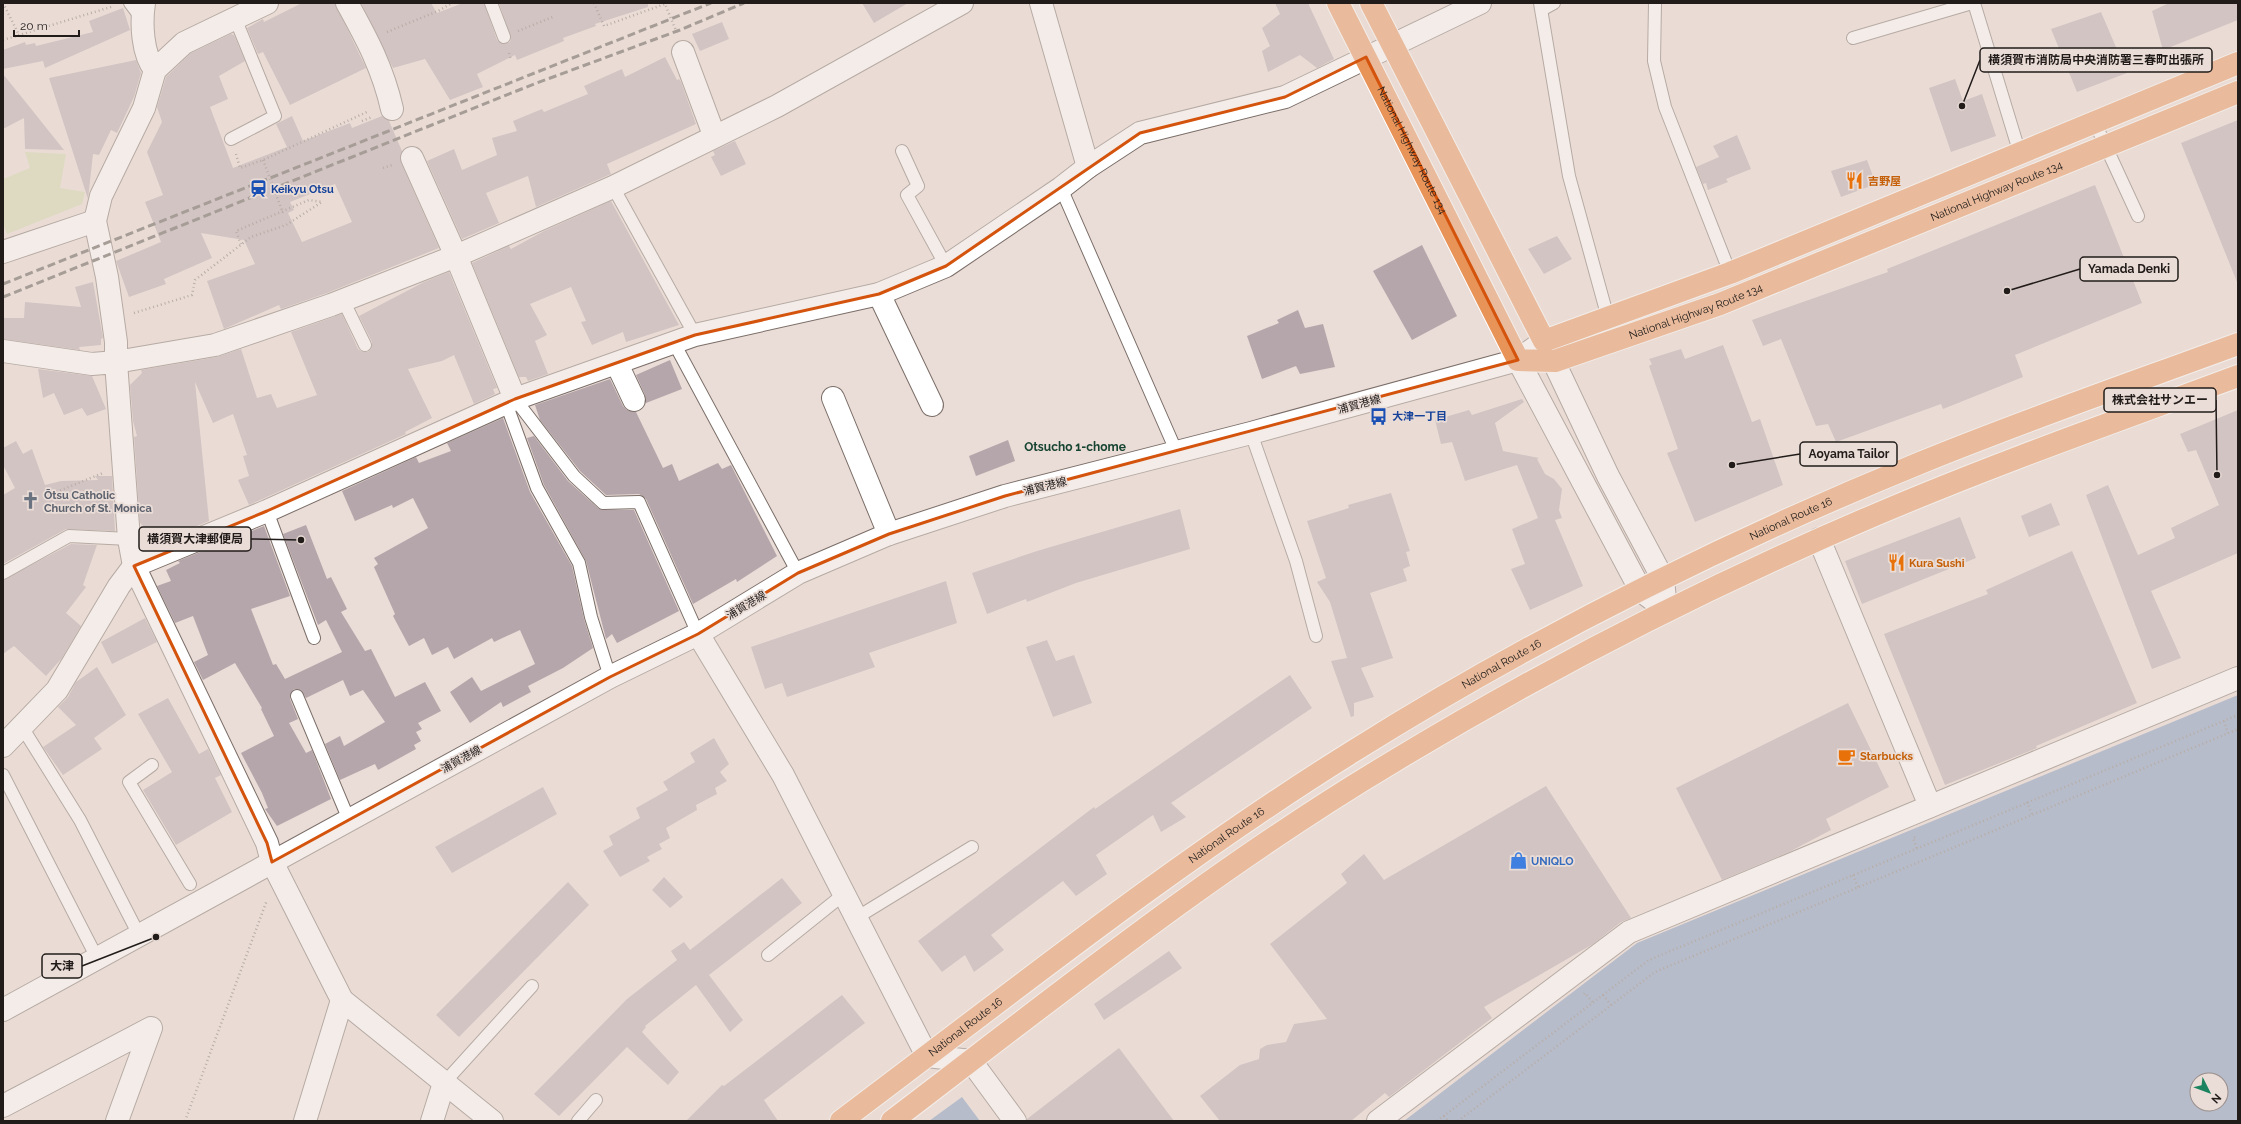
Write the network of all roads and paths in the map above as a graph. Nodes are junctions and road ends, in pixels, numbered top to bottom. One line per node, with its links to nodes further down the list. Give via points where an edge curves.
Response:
1 (3, 3): 19 (path)
2 (267, 3): 18 (street)
3 (347, 3): 23 (street)
4 (452, 3): 23 (path, via 438,12)
5 (491, 3): 20 (lane)
6 (594, 3): 25 (path, via 604,26 665,4)
7 (962, 3): 32 (street, via 784,102)
8 (1041, 3): 39 (street)
9 (1338, 3): 26 (highway, National Highway Route 134)
10 (1371, 3): 24 (highway)
11 (1480, 3): 24 (street)
12 (1554, 3): 16 (lane)
13 (1656, 3): 50 (lane, via 1654,61 1665,107)
14 (1973, 3): 21 (lane); 36 (lane)
15 (116, 5): 19 (path)
16 (1541, 6): 53 (lane, via 1569,176)
17 (139, 8): 28 (street, via 149,62)
18 (235, 18): 28 (street, via 184,43); 33 (lane, via 275,116)
19 (19, 35): 22 (path)
20 (504, 37)
21 (1853, 38)
22 (3, 40)
23 (367, 40): 30 (street, via 385,79)
24 (1394, 46): 26 (street); 56 (highway)
25 (683, 52): 32 (street)
26 (1366, 57): 39 (street, via 1285,97 1140,133); 61 (highway, National Highway Route 134)
27 (2238, 63): 31 (highway)
28 (155, 70): 45 (street, via 144,108 102,196)
29 (2238, 92): 34 (highway, National Highway Route 134)
30 (391, 105): 38 (path)
31 (2095, 123): 34 (lane); 36 (highway)
32 (714, 135): 41 (street)
33 (231, 139)
34 (2106, 146): 44 (lane); 62 (highway, National Highway Route 134, via 1720,304)
35 (902, 151): 49 (lane, via 918,186 907,195)
36 (2020, 154): 50 (highway)
37 (412, 158): 48 (street)
38 (263, 160): 40 (path); 43 (path, bridge)
39 (1088, 167): 42 (street)
40 (240, 168)
41 (613, 187): 48 (street); 55 (lane)
42 (1061, 188): 49 (street); 71 (lane)
43 (283, 213): 46 (path, via 236,231); 46 (path, via 309,200 322,202 286,225 251,237)
44 (2138, 216)
45 (95, 221): 47 (street); 54 (street)
46 (241, 244): 54 (path, via 195,280 192,294)
47 (3, 252)
48 (456, 256): 52 (street); 68 (street)
49 (946, 266): 51 (street)
50 (1730, 272): 53 (highway)
51 (879, 294): 55 (street); 69 (street)
52 (343, 300): 59 (lane); 63 (street, via 215,345)
53 (1608, 318): 56 (highway)
54 (113, 320): 63 (street)
55 (696, 335): 57 (street)
56 (1544, 341): 61 (street, 浦賀港線); 62 (street)
57 (674, 343): 64 (street); 80 (lane)
58 (2238, 344): 81 (highway, National Route 16, via 1921,463 1793,518)
59 (365, 345)
60 (3, 351): 63 (street, via 92,364)
61 (1518, 360): 62 (highway, National Highway Route 134); 70 (street, 浦賀港線); 82 (street)
62 (1555, 361): 81 (street, via 1608,476)
63 (116, 362): 72 (street)
64 (617, 364): 67 (street); 68 (street)
65 (2238, 376): 77 (highway, via 1968,477)
66 (833, 398): 75 (street)
67 (634, 400)
68 (511, 401): 74 (street); 84 (lane, via 574,476 603,503 640,502); 87 (lane, via 537,488 579,563 591,617)
69 (932, 405)
70 (1251, 433): 71 (street, 浦賀港線); 85 (lane, via 1296,561)
71 (1177, 452): 75 (street, 浦賀港線, via 1005,496)
72 (123, 465): 73 (path); 76 (street)
73 (49, 495)
74 (267, 511): 78 (street); 86 (lane)
75 (889, 534): 80 (street, 浦賀港線)
76 (129, 539): 78 (street); 79 (lane, via 69,536)
77 (1819, 540): 83 (highway); 99 (street)
78 (134, 566): 92 (street, via 119,586 57,690); 103 (street, via 267,843)
79 (3, 573)
80 (798, 573): 84 (street, 浦賀港線)
81 (1663, 579): 82 (highway, National Route 16); 83 (street)
82 (1641, 591): 83 (street); 120 (highway, National Route 16, via 1467,684 1300,785 1142,894)
83 (1666, 610): 121 (highway, via 1471,715 1305,816 1184,900)
84 (698, 634): 87 (street, 浦賀港線); 107 (street, via 774,760)
85 (1316, 636)
86 (314, 638)
87 (610, 677): 101 (street, 浦賀港線)
88 (2238, 678): 99 (street)
89 (297, 696): 101 (lane)
90 (2238, 715): 91 (path)
91 (2224, 721): 94 (path); 98 (path)
92 (22, 727): 95 (street); 110 (lane, via 80,820)
93 (2238, 729): 94 (path)
94 (2228, 733): 100 (path)
95 (3, 746)
96 (152, 765): 105 (lane, via 129,782)
97 (3, 775): 112 (lane)
98 (2028, 802): 100 (path); 104 (path)
99 (1930, 806): 135 (street, via 1630,932)
100 (2032, 815): 106 (path)
101 (349, 820): 103 (street, 浦賀港線)
102 (972, 847): 109 (lane)
103 (272, 862): 110 (street, 浦賀港線); 116 (street)
104 (1853, 875): 106 (path); 115 (path, via 1649,960)
105 (190, 884)
106 (1858, 887): 118 (path, via 1655,972)
107 (844, 894): 109 (street); 111 (lane)
108 (267, 899): 127 (path)
109 (856, 918): 120 (street)
110 (139, 935): 112 (street, 浦賀港線)
111 (768, 955)
112 (97, 958): 119 (street, 浦賀港線)
113 (532, 986): 122 (lane)
114 (1585, 993): 117 (path)
115 (1603, 995): 117 (path); 118 (path)
116 (342, 1000): 122 (street); 128 (street)
117 (1593, 1003): 125 (path)
118 (1611, 1005): 138 (path)
119 (4, 1007)
120 (927, 1056): 121 (street); 132 (highway, National Route 16)
121 (971, 1060): 133 (highway); 134 (street)
122 (444, 1082): 129 (street); 130 (street)
123 (596, 1100): 131 (lane)
124 (3, 1106): 126 (street, via 151,1028)
125 (1444, 1116): 136 (path); 137 (path)
126 (117, 1121)
127 (185, 1121)
128 (305, 1121)
129 (432, 1121)
130 (492, 1121)
131 (578, 1121)
132 (841, 1121)
133 (892, 1121)
134 (1015, 1121)
135 (1378, 1121)
136 (1437, 1121)
137 (1448, 1121)
138 (1458, 1121)

